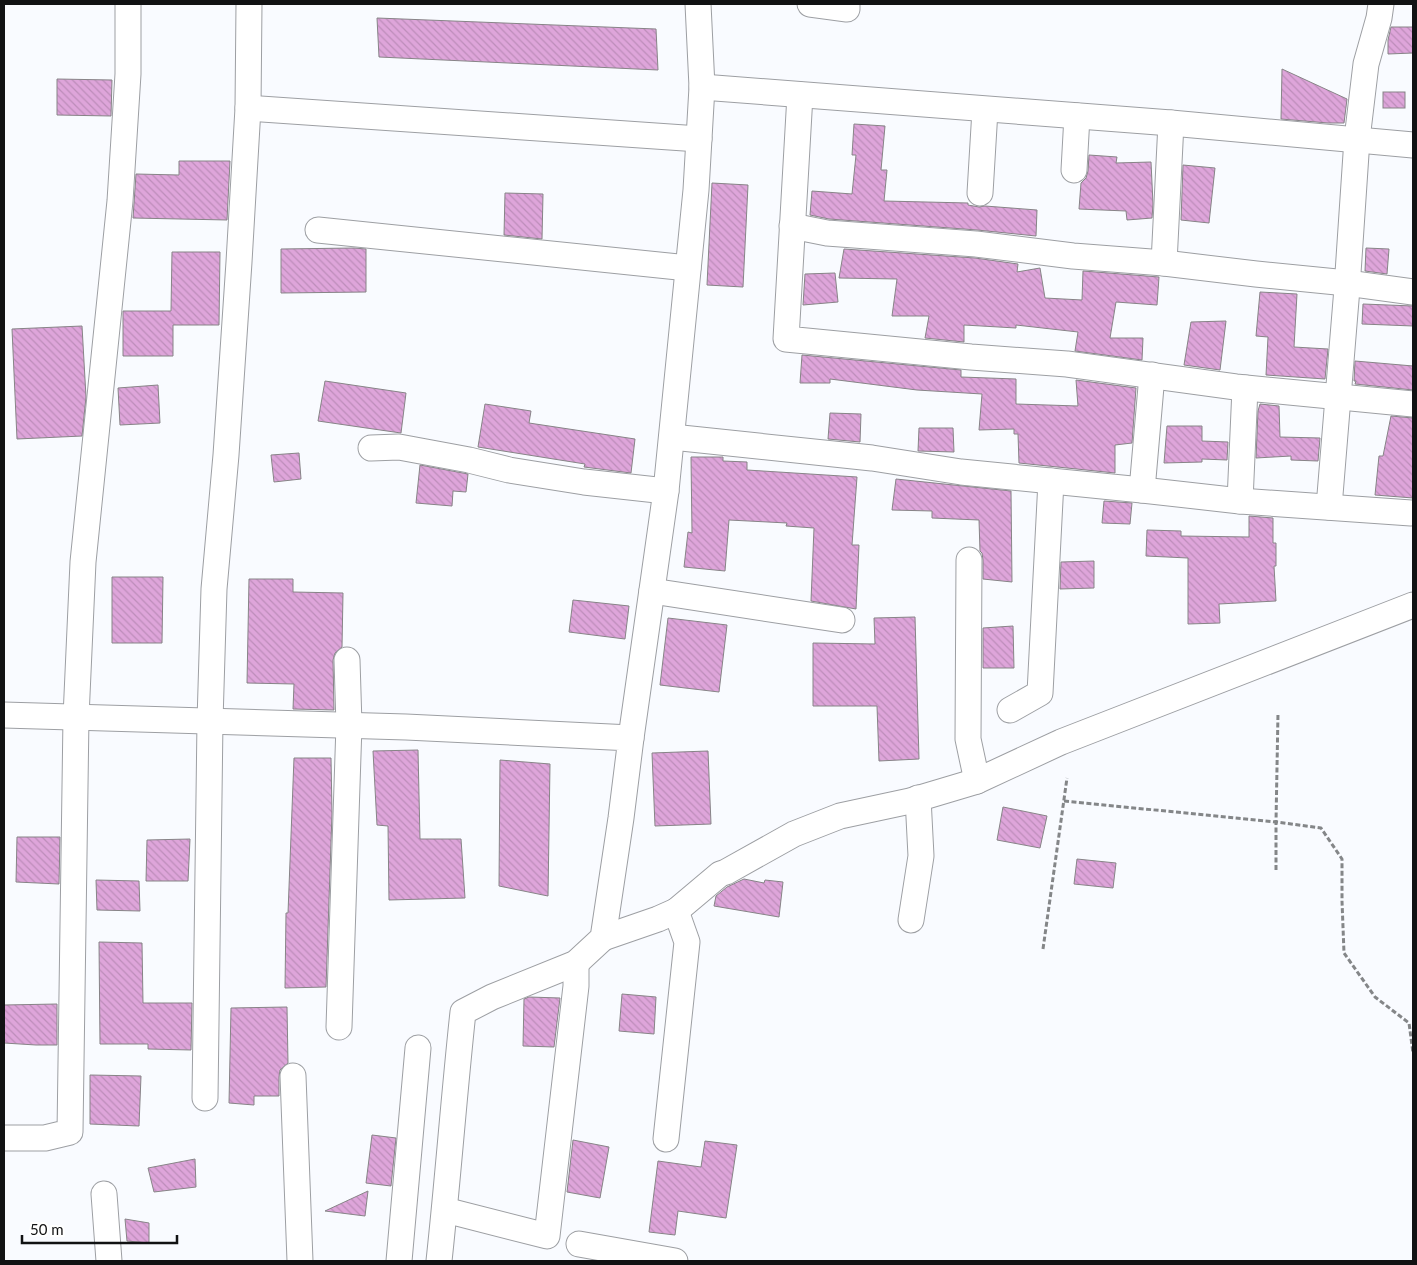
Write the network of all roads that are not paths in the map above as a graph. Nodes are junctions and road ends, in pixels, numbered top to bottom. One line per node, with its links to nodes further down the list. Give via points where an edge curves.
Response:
1 (128, 4): 43 (street, via 128,74 121,192 83,562)
2 (250, 4): 9 (street)
3 (698, 4): 7 (street)
4 (810, 4): 5 (street, via 846,9)
5 (847, 4)
6 (1381, 4): 14 (street, via 1366,64)
7 (702, 87): 8 (street); 13 (street)
8 (800, 95): 10 (street); 18 (street)
9 (248, 108): 13 (street); 44 (street, via 226,455 214,589)
10 (985, 110): 11 (street); 17 (street)
11 (1078, 116): 12 (street); 16 (street)
12 (1171, 123): 14 (street); 20 (street)
13 (699, 139): 21 (street)
14 (1357, 139): 15 (street); 22 (street)
15 (1413, 145)
16 (1074, 170)
17 (980, 193)
18 (792, 226): 20 (street, via 827,233); 24 (street, via 786,339 1067,364)
19 (318, 230): 21 (street)
20 (1164, 263): 22 (street)
21 (688, 268): 28 (street)
22 (1347, 283): 23 (street); 26 (street)
23 (1413, 292)
24 (1152, 375): 25 (street); 32 (street)
25 (1246, 388): 26 (street); 33 (street)
26 (1338, 396): 27 (street); 34 (street)
27 (1413, 404)
28 (672, 437): 30 (street); 31 (street)
29 (370, 448): 31 (street, via 399,447 509,470)
30 (1051, 481): 32 (street); 41 (street, via 1040,693)
31 (666, 490): 37 (street)
32 (1142, 490): 33 (street)
33 (1240, 501): 34 (street)
34 (1329, 507): 35 (street)
35 (1411, 514)
36 (969, 560): 47 (street, via 968,739)
37 (652, 591): 39 (street); 46 (street)
38 (1413, 605): 47 (street, via 1061,742)
39 (842, 620)
40 (347, 660): 45 (street)
41 (1010, 710)
42 (4, 715): 43 (street)
43 (76, 717): 44 (street); 57 (street, via 70,1132 45,1138)
44 (210, 721): 45 (street); 56 (street)
45 (349, 725): 46 (street); 53 (street)
46 (631, 738): 51 (street)
47 (976, 781): 48 (street)
48 (918, 798): 49 (street, via 840,816 794,834 720,874); 50 (street, via 921,856)
49 (676, 910): 51 (street); 58 (street, via 687,942)
50 (911, 920)
51 (602, 938): 52 (street)
52 (576, 963): 60 (street, via 463,1012); 61 (street)
53 (338, 1027)
54 (418, 1048): 65 (street)
55 (293, 1076): 64 (street)
56 (205, 1098)
57 (4, 1138)
58 (666, 1139)
59 (104, 1194): 63 (street)
60 (445, 1210): 61 (street); 66 (street)
61 (548, 1236): 62 (street)
62 (578, 1253): 67 (street)
63 (109, 1261)
64 (300, 1261)
65 (399, 1261)
66 (439, 1261)
67 (675, 1261)

